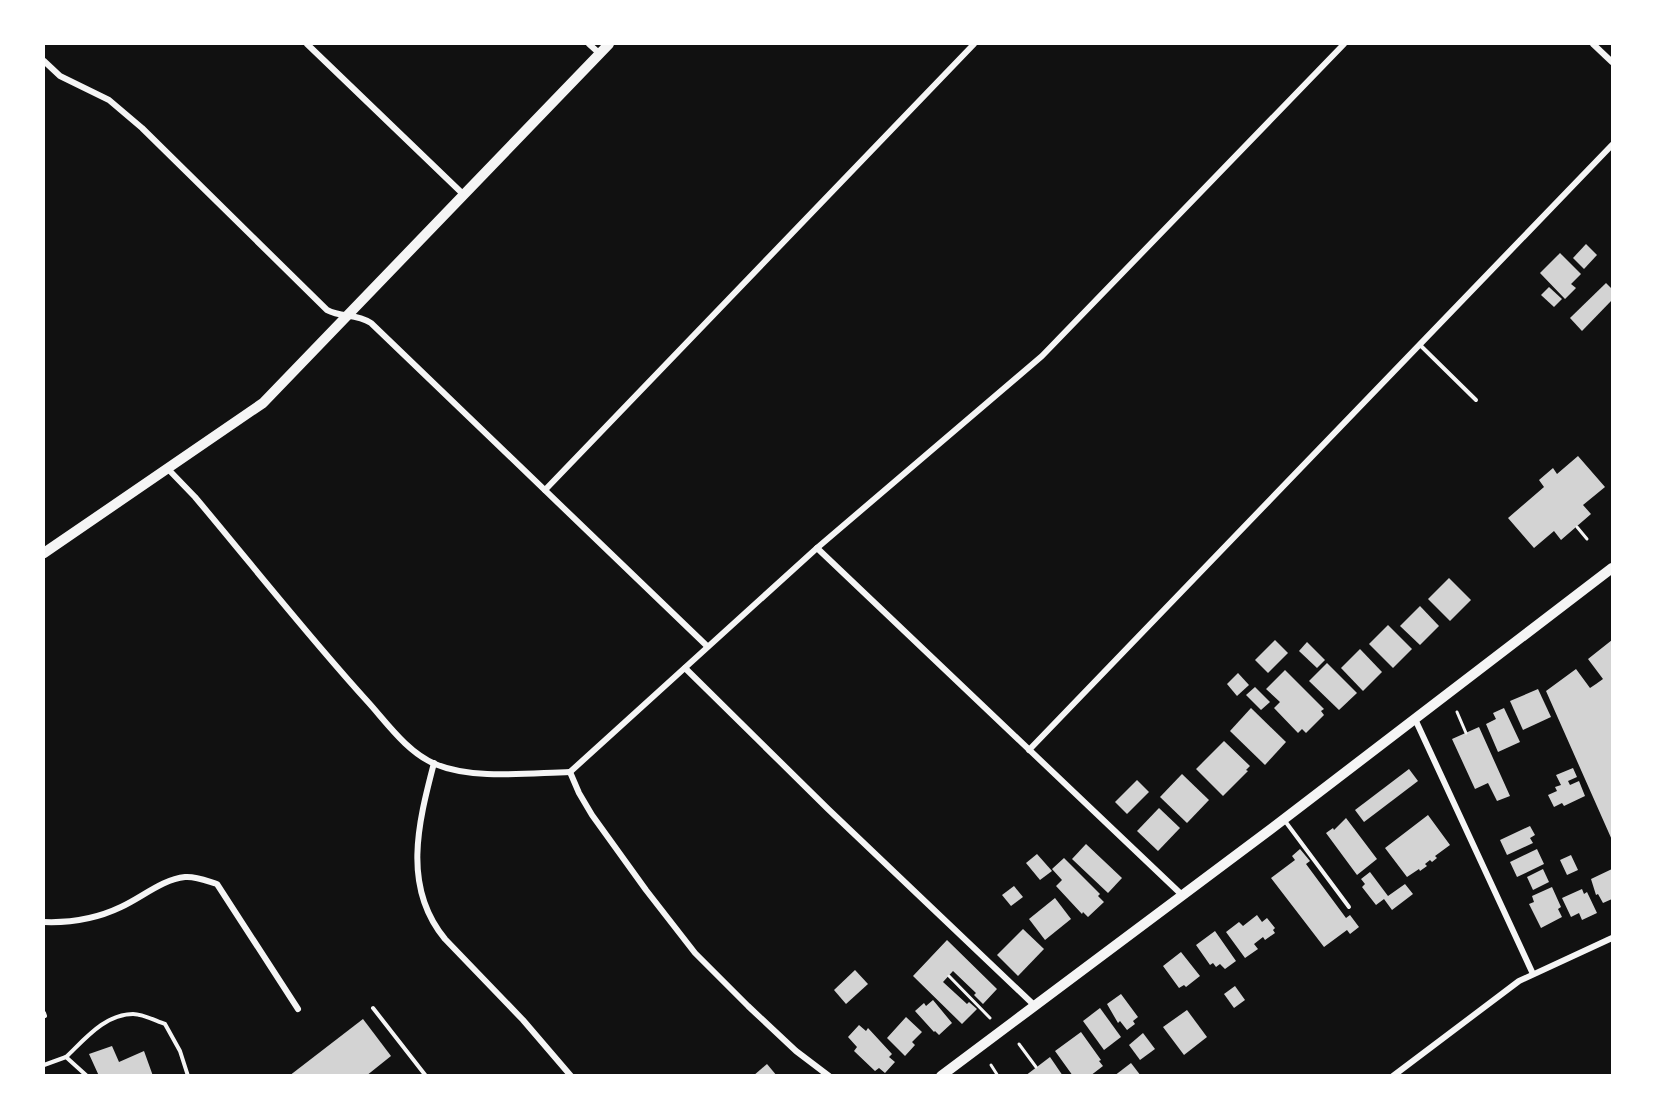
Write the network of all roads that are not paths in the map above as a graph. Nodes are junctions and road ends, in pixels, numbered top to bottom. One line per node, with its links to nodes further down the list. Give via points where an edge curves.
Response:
1 (307, 44): 11 (street)
2 (589, 44): 7 (street)
3 (609, 44): 7 (main road)
4 (974, 44): 16 (street)
5 (1344, 44): 17 (street, via 1042,356)
6 (1593, 44): 8 (street)
7 (599, 53): 11 (main road)
8 (1611, 59)
9 (44, 61): 12 (street, via 60,76 109,100 142,128 327,310 338,315)
10 (1612, 145): 13 (street)
11 (464, 195): 12 (main road)
12 (350, 314): 15 (main road, via 263,404); 16 (street, via 371,323)
13 (1420, 345): 14 (lane); 23 (street)
14 (1476, 400)
15 (168, 469): 18 (main road); 24 (street, via 354,687 404,742)
16 (545, 489): 20 (street)
17 (817, 548): 20 (street); 23 (street)
18 (44, 553)
19 (1612, 568): 22 (main road)
20 (707, 646): 21 (street)
21 (685, 668): 25 (street); 32 (street)
22 (1415, 719): 26 (main road); 31 (street)
23 (1029, 750): 27 (street)
24 (434, 763): 25 (street, via 478,773); 40 (street, via 416,854 417,878 426,910 445,939)
25 (570, 772): 41 (street, via 592,815 695,953 796,1051)
26 (1284, 819): 27 (main road); 28 (lane)
27 (1181, 894): 32 (main road)
28 (1349, 907)
29 (44, 922): 34 (street, via 93,918 185,877 217,884)
30 (1612, 938): 31 (street)
31 (1533, 974): 43 (street)
32 (1034, 1005): 42 (main road)
33 (373, 1008): 39 (lane)
34 (298, 1009)
35 (66, 1057): 36 (lane); 37 (lane); 38 (lane, via 111,1018 135,1014 165,1024)
36 (44, 1065)
37 (87, 1076)
38 (188, 1076)
39 (426, 1076)
40 (571, 1076)
41 (829, 1076)
42 (941, 1076)
43 (1393, 1076)

